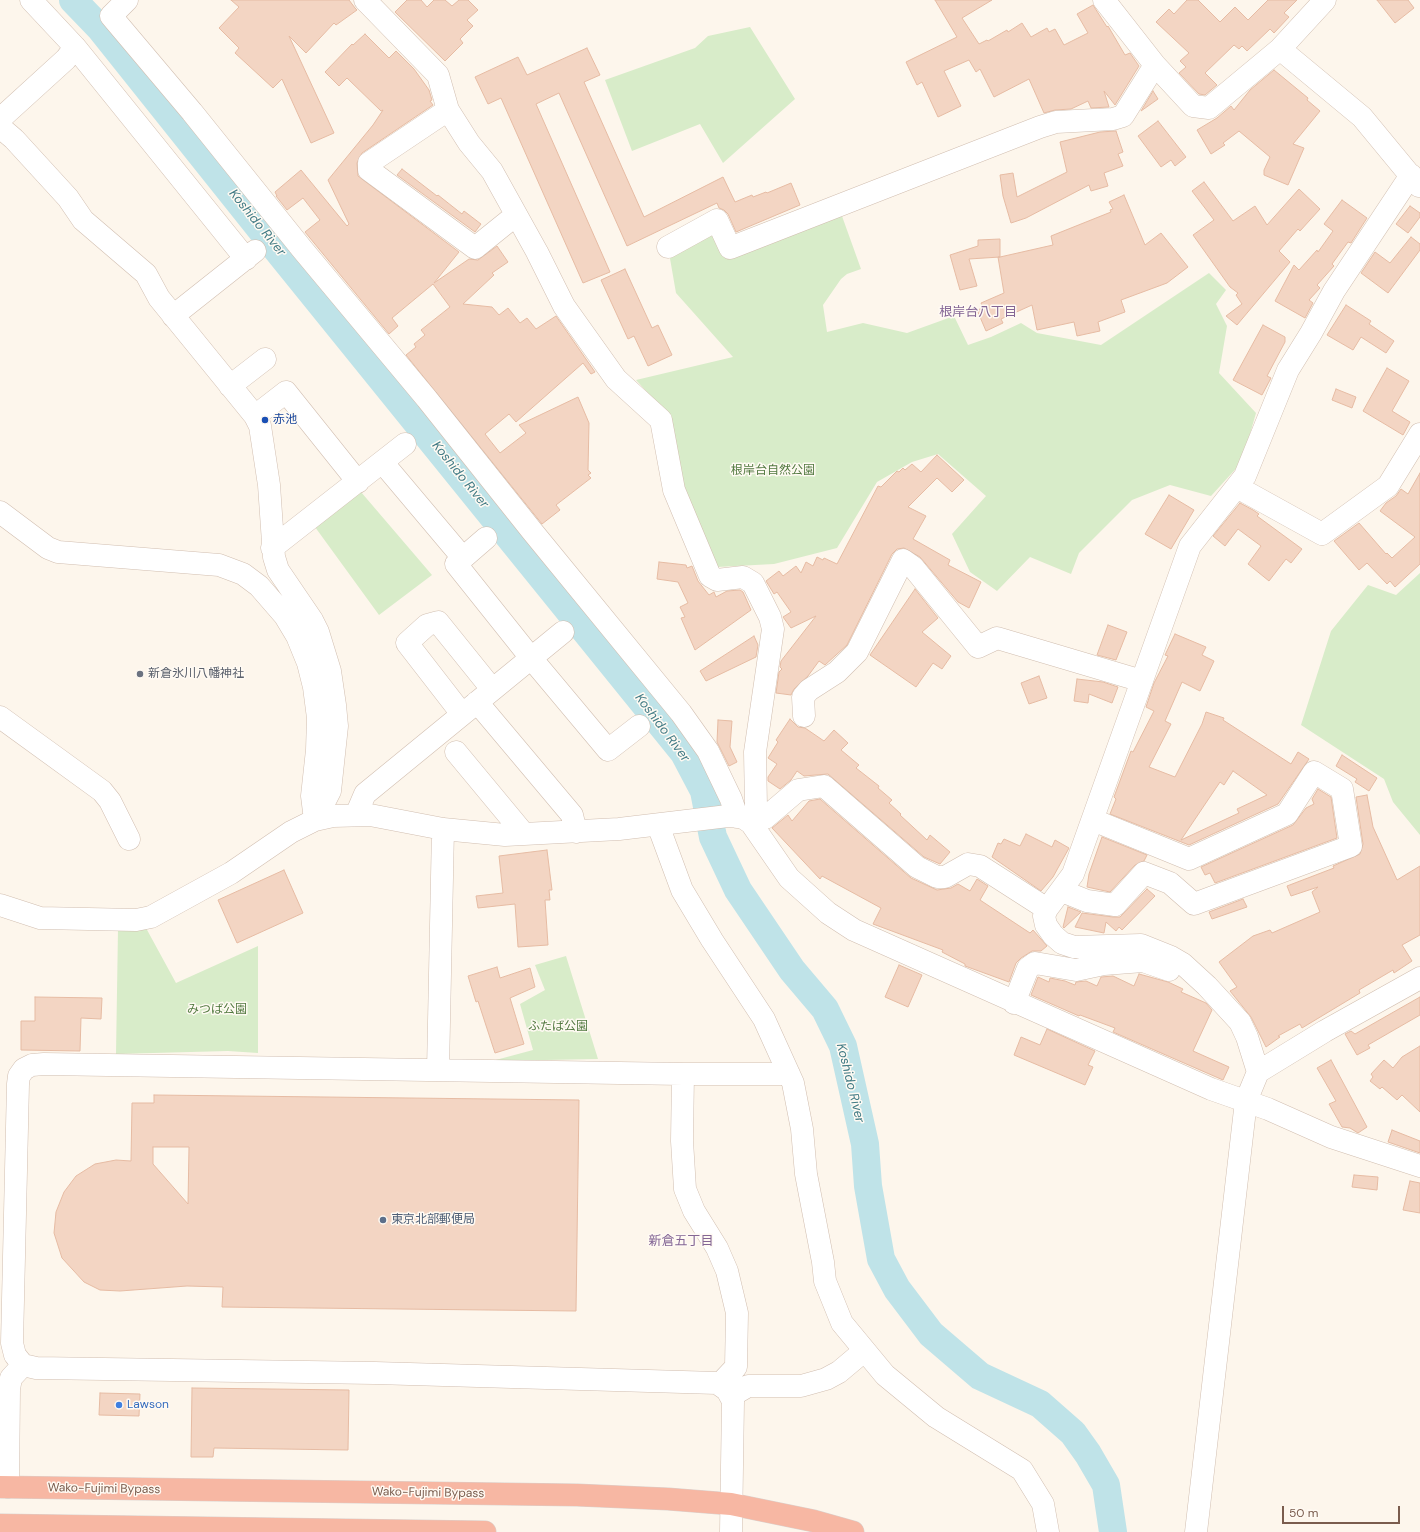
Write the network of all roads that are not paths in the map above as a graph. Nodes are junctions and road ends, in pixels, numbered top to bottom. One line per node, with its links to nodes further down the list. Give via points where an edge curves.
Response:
1 (31, 0): 6 (street)
2 (127, 0): 37 (street, via 111,16 427,399 681,713 708,751)
3 (365, 0): 9 (street, via 438,75)
4 (1104, 0): 8 (street)
5 (1325, 0): 7 (street)
6 (75, 47): 10 (street, via 66,59); 15 (street, via 250,255)
7 (1280, 48): 8 (street, via 1209,108 1193,106); 12 (street, via 1362,117)
8 (1155, 65): 14 (street, via 1123,116 1113,119 1056,122 1040,127 730,248 717,220)
9 (448, 110): 13 (street, via 469,143 492,171); 13 (street, via 369,164 369,170 475,248)
10 (0, 119)
11 (0, 127): 15 (street, via 68,198 83,220 146,274 159,298)
12 (1416, 181): 23 (street, via 1334,291 1288,370 1245,476)
13 (516, 215): 37 (street, via 568,312 616,379 661,420 674,490 710,576 717,580 743,577 753,583 770,617 773,629 755,752 755,818)
14 (668, 247)
15 (174, 316): 17 (street)
16 (264, 359): 17 (street)
17 (230, 386): 18 (street)
18 (255, 416): 22 (street, via 286,392); 26 (street, via 263,438)
19 (1420, 434): 23 (street, via 1388,486 1322,534)
20 (405, 444): 21 (street)
21 (383, 463): 22 (street); 27 (street)
22 (358, 482): 26 (street)
23 (1237, 487): 30 (street, via 1190,546)
24 (0, 512): 38 (street, via 48,548 58,552 219,565 243,574 259,586 285,616 297,636 314,687 318,718 312,796)
25 (486, 538): 27 (street)
26 (272, 548): 38 (street, via 278,570 318,632 330,671 337,726 330,791)
27 (463, 558): 29 (street, via 456,564)
28 (563, 632): 29 (street)
29 (531, 658): 31 (street); 34 (street, via 608,750)
30 (1142, 682): 32 (street, via 997,638 978,647 913,567 903,560 857,652 837,672 809,690 803,697); 39 (street)
31 (477, 702): 36 (street, via 365,794); 42 (street, via 572,815)
32 (804, 716)
33 (0, 717): 44 (street, via 102,791 110,801)
34 (639, 726)
35 (456, 752): 43 (street)
36 (356, 815): 38 (street); 41 (street, via 370,815)
37 (739, 819): 40 (street); 47 (street, via 765,818 798,790 824,786 924,870 937,877 945,877 968,864 980,866); 50 (street, via 789,878 836,919 875,940)
38 (315, 820): 46 (street, via 291,832 231,873 152,917 136,920 40,918)
39 (1093, 820): 45 (street, via 1073,874); 45 (street, via 1189,859 1286,814 1314,772 1342,789 1351,846 1194,904 1170,883 1144,873 1115,905 1087,901)
40 (658, 826): 42 (street); 54 (street, via 682,890 764,1019)
41 (443, 829): 43 (street, via 505,835); 51 (street)
42 (576, 832): 43 (street)
43 (524, 834)
44 (129, 839)
45 (1062, 891): 47 (street)
46 (0, 905)
47 (1047, 909): 49 (street, via 1044,916 1046,925 1062,943 1074,947 1141,945 1183,964)
48 (1420, 978): 52 (street)
49 (1207, 986): 50 (street, via 1143,961 1104,964 1076,970 1035,963 1028,968); 52 (street, via 1240,1022)
50 (1014, 1003): 55 (street, via 1211,1089)
51 (438, 1070): 53 (street); 58 (street, via 44,1064 24,1069 19,1076 18,1084 12,1343 15,1355)
52 (1258, 1072): 55 (street)
53 (683, 1074): 54 (street); 59 (street, via 682,1141 685,1189 694,1211 717,1248 727,1271 737,1313 736,1367)
54 (789, 1074): 57 (street, via 796,1093 806,1174 825,1281 842,1323)
55 (1246, 1101): 56 (street, via 1331,1137); 68 (street)
56 (1420, 1166)
57 (864, 1351): 59 (street, via 839,1372 818,1382 801,1386 748,1386); 67 (street, via 885,1375 936,1417 1022,1470 1043,1504)
58 (23, 1365): 59 (street, via 32,1368 382,1373 708,1382); 60 (street, via 11,1378 9,1389)
59 (726, 1390): 61 (street, via 733,1401)
60 (4, 1487): 61 (highway, Wako-Fujimi Bypass, via 577,1496 661,1498)
61 (731, 1504): 65 (street); 66 (highway, Wako-Fujimi Bypass)
62 (0, 1525): 63 (highway)
63 (150, 1529): 64 (highway)
64 (485, 1532)
65 (731, 1532)
66 (853, 1532)
67 (1048, 1532)
68 (1196, 1532)

